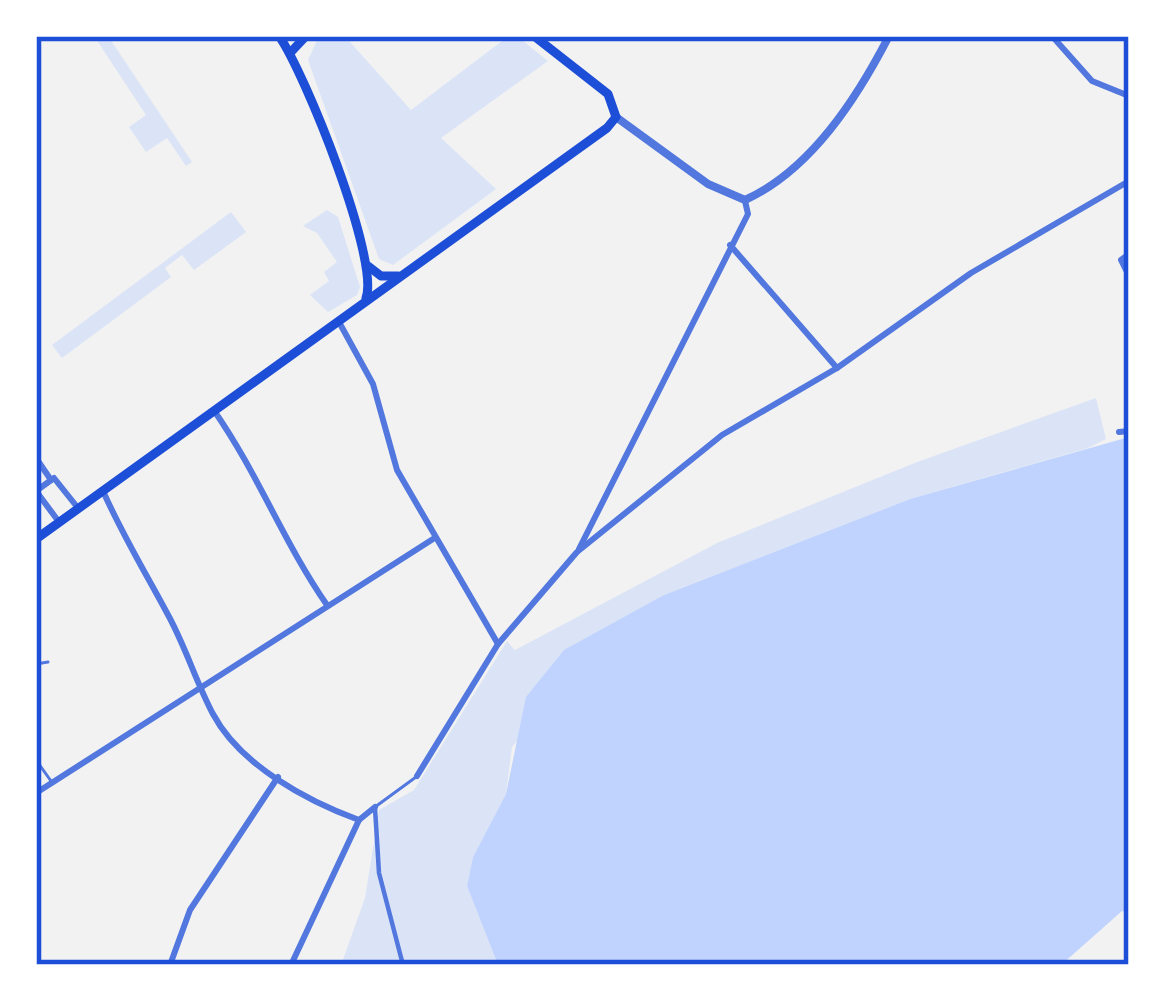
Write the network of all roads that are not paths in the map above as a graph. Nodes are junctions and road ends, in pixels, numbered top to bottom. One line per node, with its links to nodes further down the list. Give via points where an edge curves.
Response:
1 (279, 36): 6 (main road)
2 (306, 36): 6 (main road)
3 (534, 36): 8 (main road, via 608,94)
4 (889, 36): 10 (street, via 821,139)
5 (1052, 36): 7 (street, via 1091,81)
6 (290, 53): 13 (main road)
7 (1129, 96)
8 (616, 117): 10 (street, via 708,184); 14 (main road)
9 (1129, 181): 18 (street, via 971,272)
10 (745, 200): 11 (street, via 748,214)
11 (730, 244): 18 (street); 28 (street)
12 (1129, 254): 15 (street, via 1121,260)
13 (368, 266): 14 (main road, via 381,277); 16 (main road)
14 (404, 274): 16 (main road)
15 (1129, 276)
16 (364, 303): 17 (main road)
17 (338, 320): 19 (main road); 27 (street, via 373,384 397,470)
18 (837, 368): 28 (street, via 722,435)
19 (214, 411): 23 (main road); 29 (street, via 250,464 290,554)
20 (36, 458): 21 (street)
21 (52, 480): 22 (street); 24 (street)
22 (36, 491): 25 (street)
23 (103, 491): 24 (main road); 33 (street)
24 (79, 508): 25 (main road)
25 (59, 522): 26 (main road)
26 (36, 539)
27 (434, 539): 29 (street); 30 (street)
28 (577, 552): 30 (street)
29 (327, 605): 33 (street)
30 (498, 644): 35 (street)
31 (48, 662): 32 (lane)
32 (36, 664)
33 (202, 690): 36 (street, via 234,745); 37 (street)
34 (36, 760): 37 (lane)
35 (417, 776): 39 (lane)
36 (278, 777): 40 (street); 41 (street, via 190,910)
37 (52, 782): 38 (street)
38 (36, 793)
39 (375, 807): 40 (street); 43 (street, via 385,907)
40 (359, 820): 42 (street)
41 (170, 965)
42 (291, 965)
43 (404, 965)

